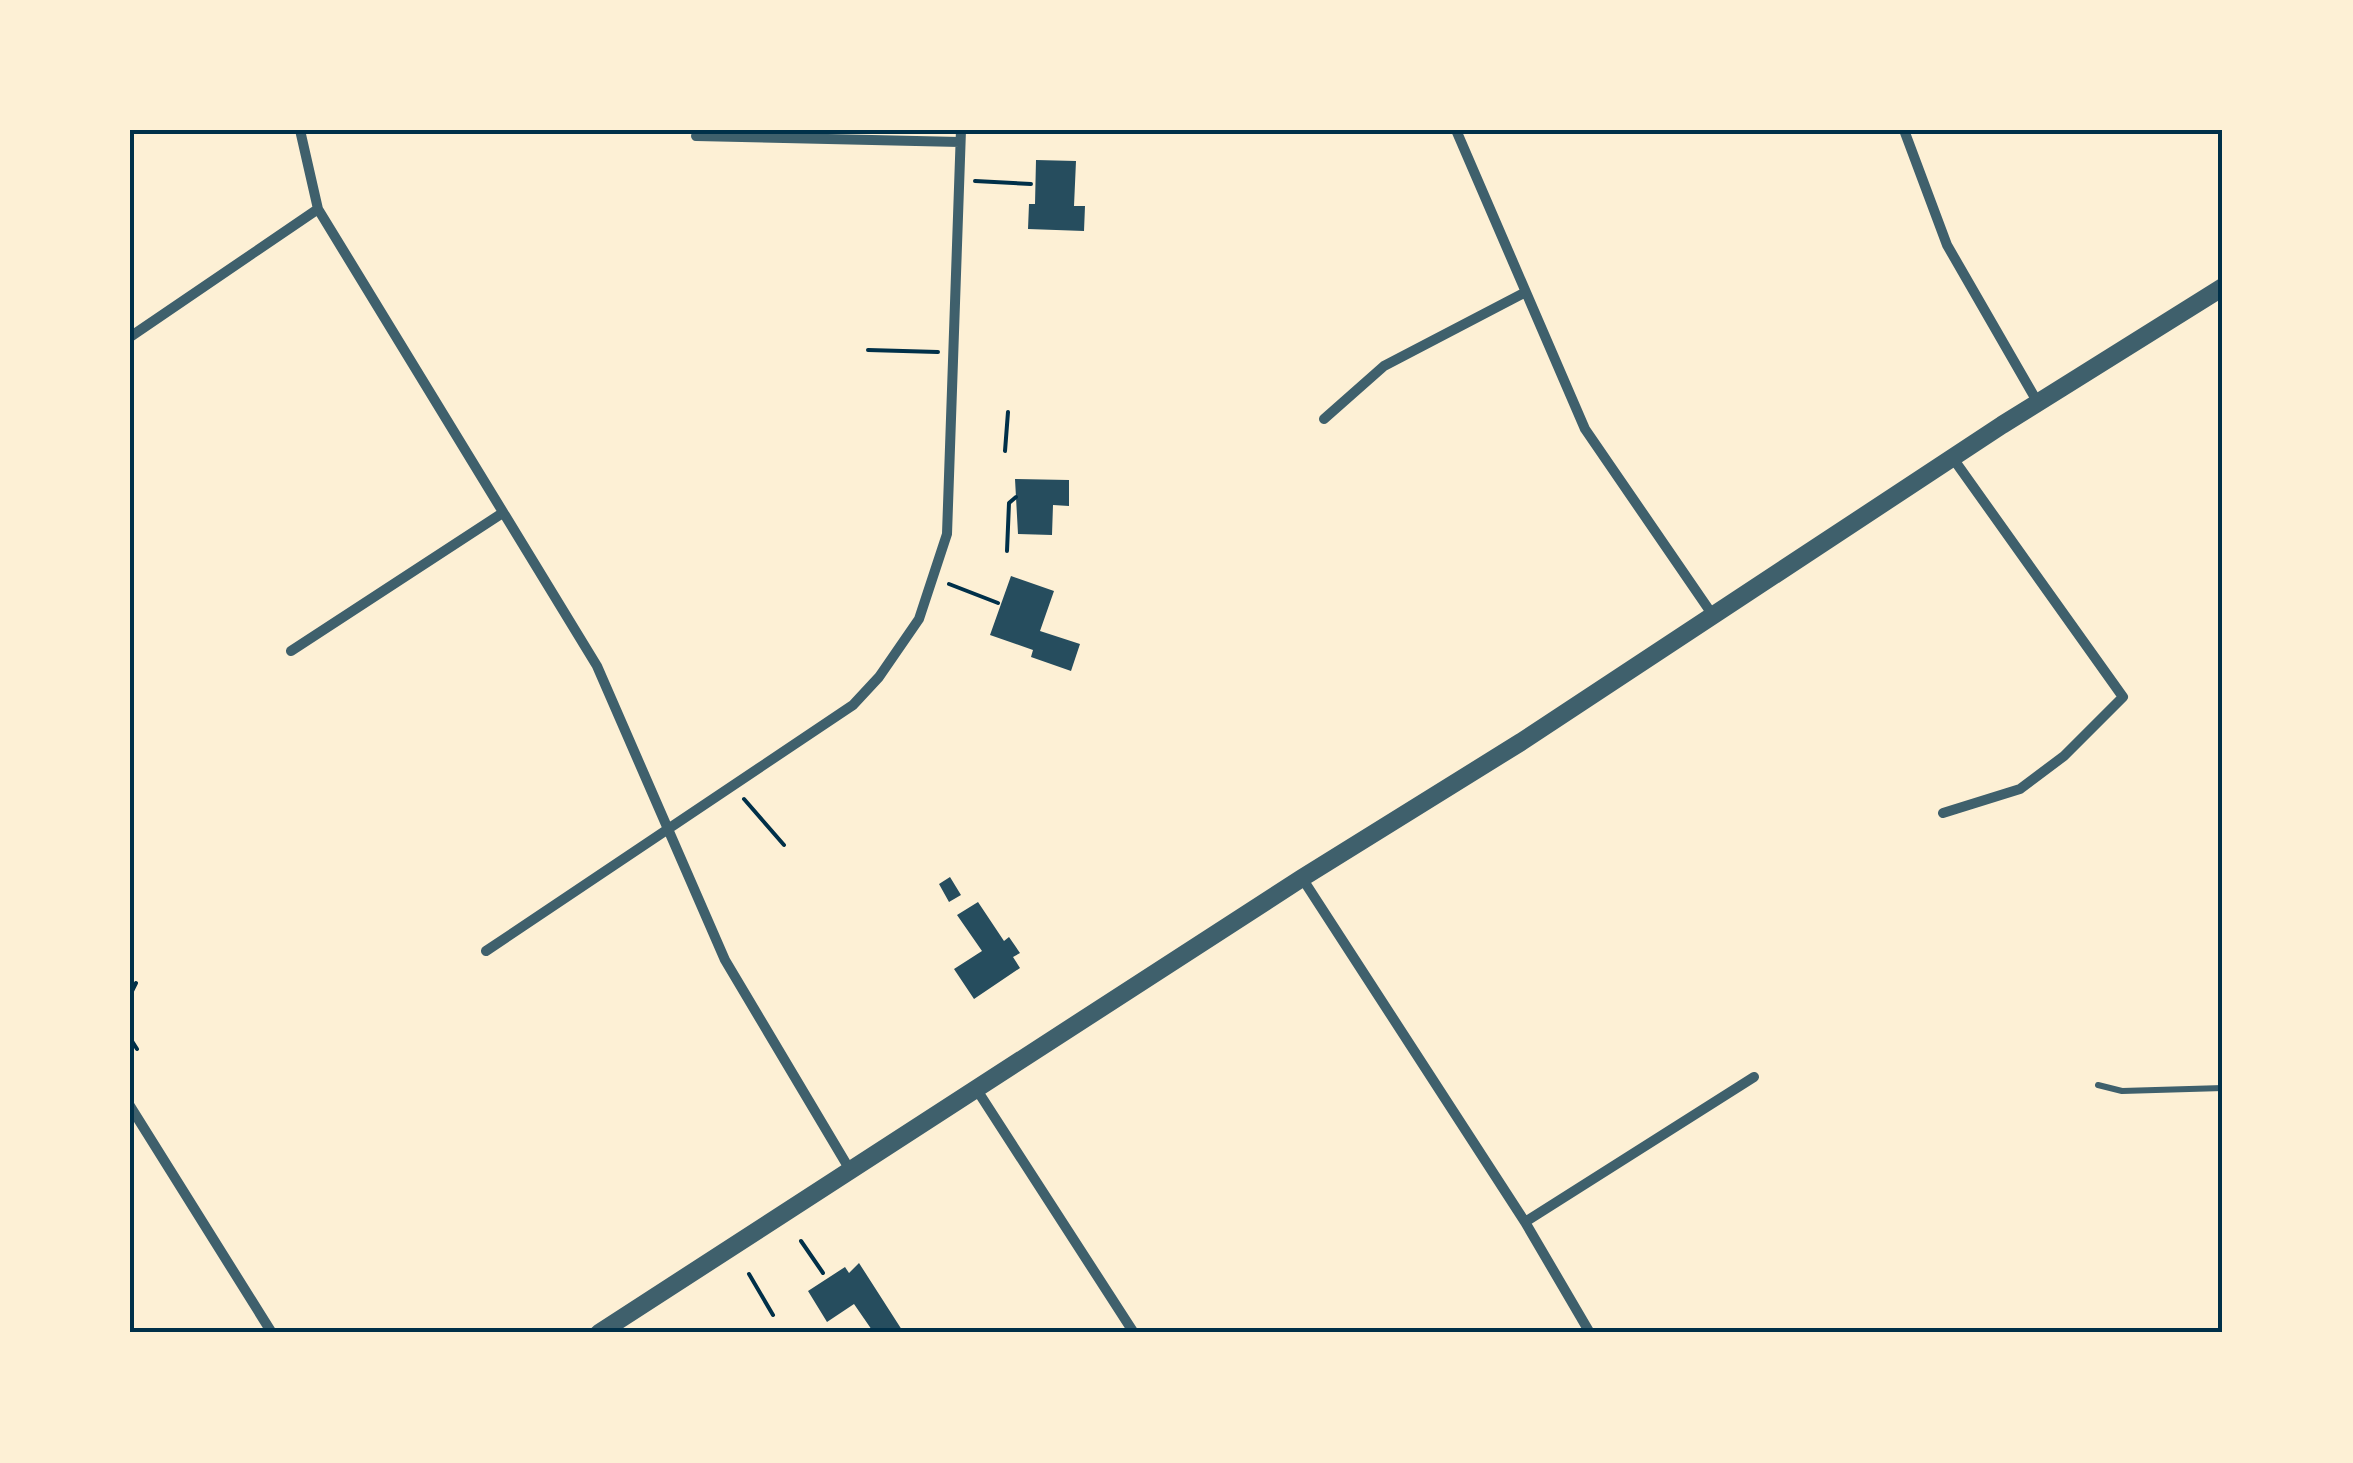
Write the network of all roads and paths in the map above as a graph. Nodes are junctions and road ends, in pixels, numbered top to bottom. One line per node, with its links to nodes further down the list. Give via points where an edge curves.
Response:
1 (300, 130): 8 (street)
2 (1456, 130): 10 (street)
3 (1904, 130): 14 (street, via 1947,245)
4 (696, 136): 5 (street)
5 (961, 136): 28 (street, via 947,534 928,599 909,637 853,705)
6 (976, 182): 7 (path)
7 (1031, 184)
8 (318, 209): 11 (street); 20 (street)
9 (2223, 287): 14 (street)
10 (1524, 293): 16 (street, via 1384,366); 24 (street, via 1585,428)
11 (130, 337)
12 (868, 350): 13 (path)
13 (938, 352)
14 (2038, 403): 18 (street)
15 (1008, 412): 17 (path)
16 (1324, 419)
17 (1005, 451)
18 (1952, 458): 24 (street); 27 (street, via 2123,697 2064,756 2020,788)
19 (1016, 497): 21 (path, via 1009,503)
20 (501, 514): 25 (street); 28 (street, via 598,666)
21 (1006, 551)
22 (949, 584): 23 (path)
23 (998, 603)
24 (1712, 614): 30 (street)
25 (291, 651)
26 (744, 799): 29 (path)
27 (1944, 813)
28 (668, 830): 31 (street); 41 (street, via 754,1015)
29 (784, 845)
30 (1302, 878): 39 (street); 42 (street)
31 (486, 951)
32 (136, 984): 33 (path)
33 (130, 994)
34 (130, 1038): 35 (path)
35 (137, 1049)
36 (1754, 1077): 42 (street)
37 (2098, 1085): 38 (lane, via 2122,1091)
38 (2223, 1088)
39 (978, 1090): 41 (street); 49 (street)
40 (130, 1106): 47 (street)
41 (850, 1170): 48 (street)
42 (1525, 1222): 50 (street)
43 (801, 1240): 44 (path)
44 (823, 1273)
45 (749, 1274): 46 (path)
46 (773, 1314)
47 (272, 1333)
48 (599, 1333)
49 (1134, 1333)
50 (1590, 1333)

